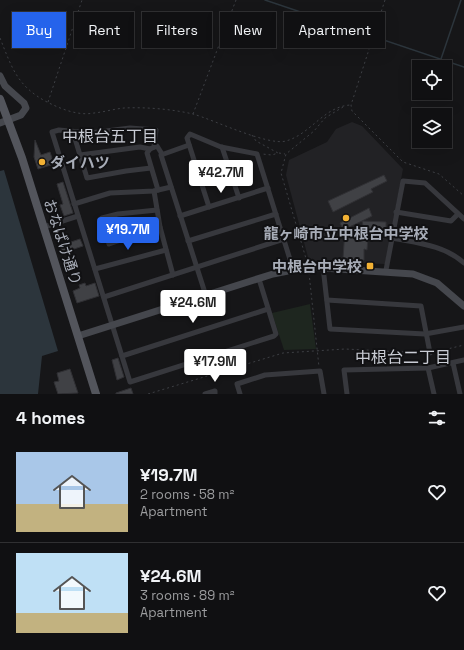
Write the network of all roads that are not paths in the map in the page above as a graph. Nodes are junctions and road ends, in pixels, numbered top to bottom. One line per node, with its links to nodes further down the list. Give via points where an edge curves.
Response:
1 (0, 76): 3 (street, via 5,86 25,105 26,111)
2 (0, 99): 3 (main road, おなばけ通り)
3 (9, 120): 4 (street); 25 (main road, おなばけ通り)
4 (0, 123)
5 (73, 132): 8 (street, via 99,133 130,128 156,130); 10 (street); 16 (street, via 52,132)
6 (190, 145): 7 (street, via 187,138 190,134); 9 (street); 17 (street)
7 (222, 147): 13 (street, via 257,154); 15 (street)
8 (152, 148): 9 (street, via 159,147); 10 (street); 11 (street, via 147,153)
9 (162, 154): 12 (street)
10 (80, 155): 11 (street, via 87,178)
11 (151, 168): 14 (street)
12 (171, 187): 14 (street); 23 (street)
13 (268, 188): 15 (street); 20 (street)
14 (156, 190): 16 (street, via 110,193); 18 (street)
15 (239, 198): 17 (street)
16 (74, 204): 22 (street)
17 (209, 207): 23 (street)
18 (157, 210): 26 (street); 26 (street, via 102,218 109,244)
19 (396, 212): 21 (street, via 451,221); 21 (street, via 404,180 425,183); 27 (street)
20 (276, 214): 28 (street); 29 (street)
21 (458, 214): 24 (street)
22 (78, 216): 25 (street); 34 (street)
23 (180, 216): 29 (street)
24 (464, 219)
25 (44, 227): 47 (main road, おなばけ通り)
26 (160, 227): 30 (street)
27 (392, 238): 31 (street, via 436,246); 36 (street)
28 (284, 239): 33 (street); 35 (street)
29 (188, 242): 33 (street)
30 (166, 250): 34 (street); 37 (street)
31 (464, 263)
32 (323, 266): 35 (street); 36 (street); 41 (street)
33 (196, 267): 37 (street); 39 (street)
34 (95, 269): 40 (street)
35 (293, 269): 38 (street)
36 (386, 270): 42 (street, via 414,274 431,280)
37 (173, 275): 40 (street)
38 (259, 279): 39 (street); 43 (street)
39 (206, 296): 44 (street)
40 (104, 297): 44 (street)
41 (327, 300): 46 (street, via 421,306); 46 (street, via 330,329)
42 (464, 306)
43 (268, 309): 49 (street); 49 (street, via 276,334 274,336 130,382)
44 (112, 325): 47 (street); 49 (street)
45 (464, 327): 46 (street)
46 (425, 334): 48 (street)
47 (78, 336): 53 (main road, おなばけ通り)
48 (430, 353)
49 (122, 356)
50 (464, 360): 51 (street)
51 (453, 363): 52 (street); 60 (street)
52 (428, 368): 58 (street, via 344,370); 59 (street)
53 (96, 394)
54 (205, 394): 55 (street, via 215,391)
55 (216, 394)
56 (240, 394): 57 (street, via 237,384 265,375 320,370)
57 (324, 394)
58 (347, 394)
59 (434, 394)
60 (460, 394)

